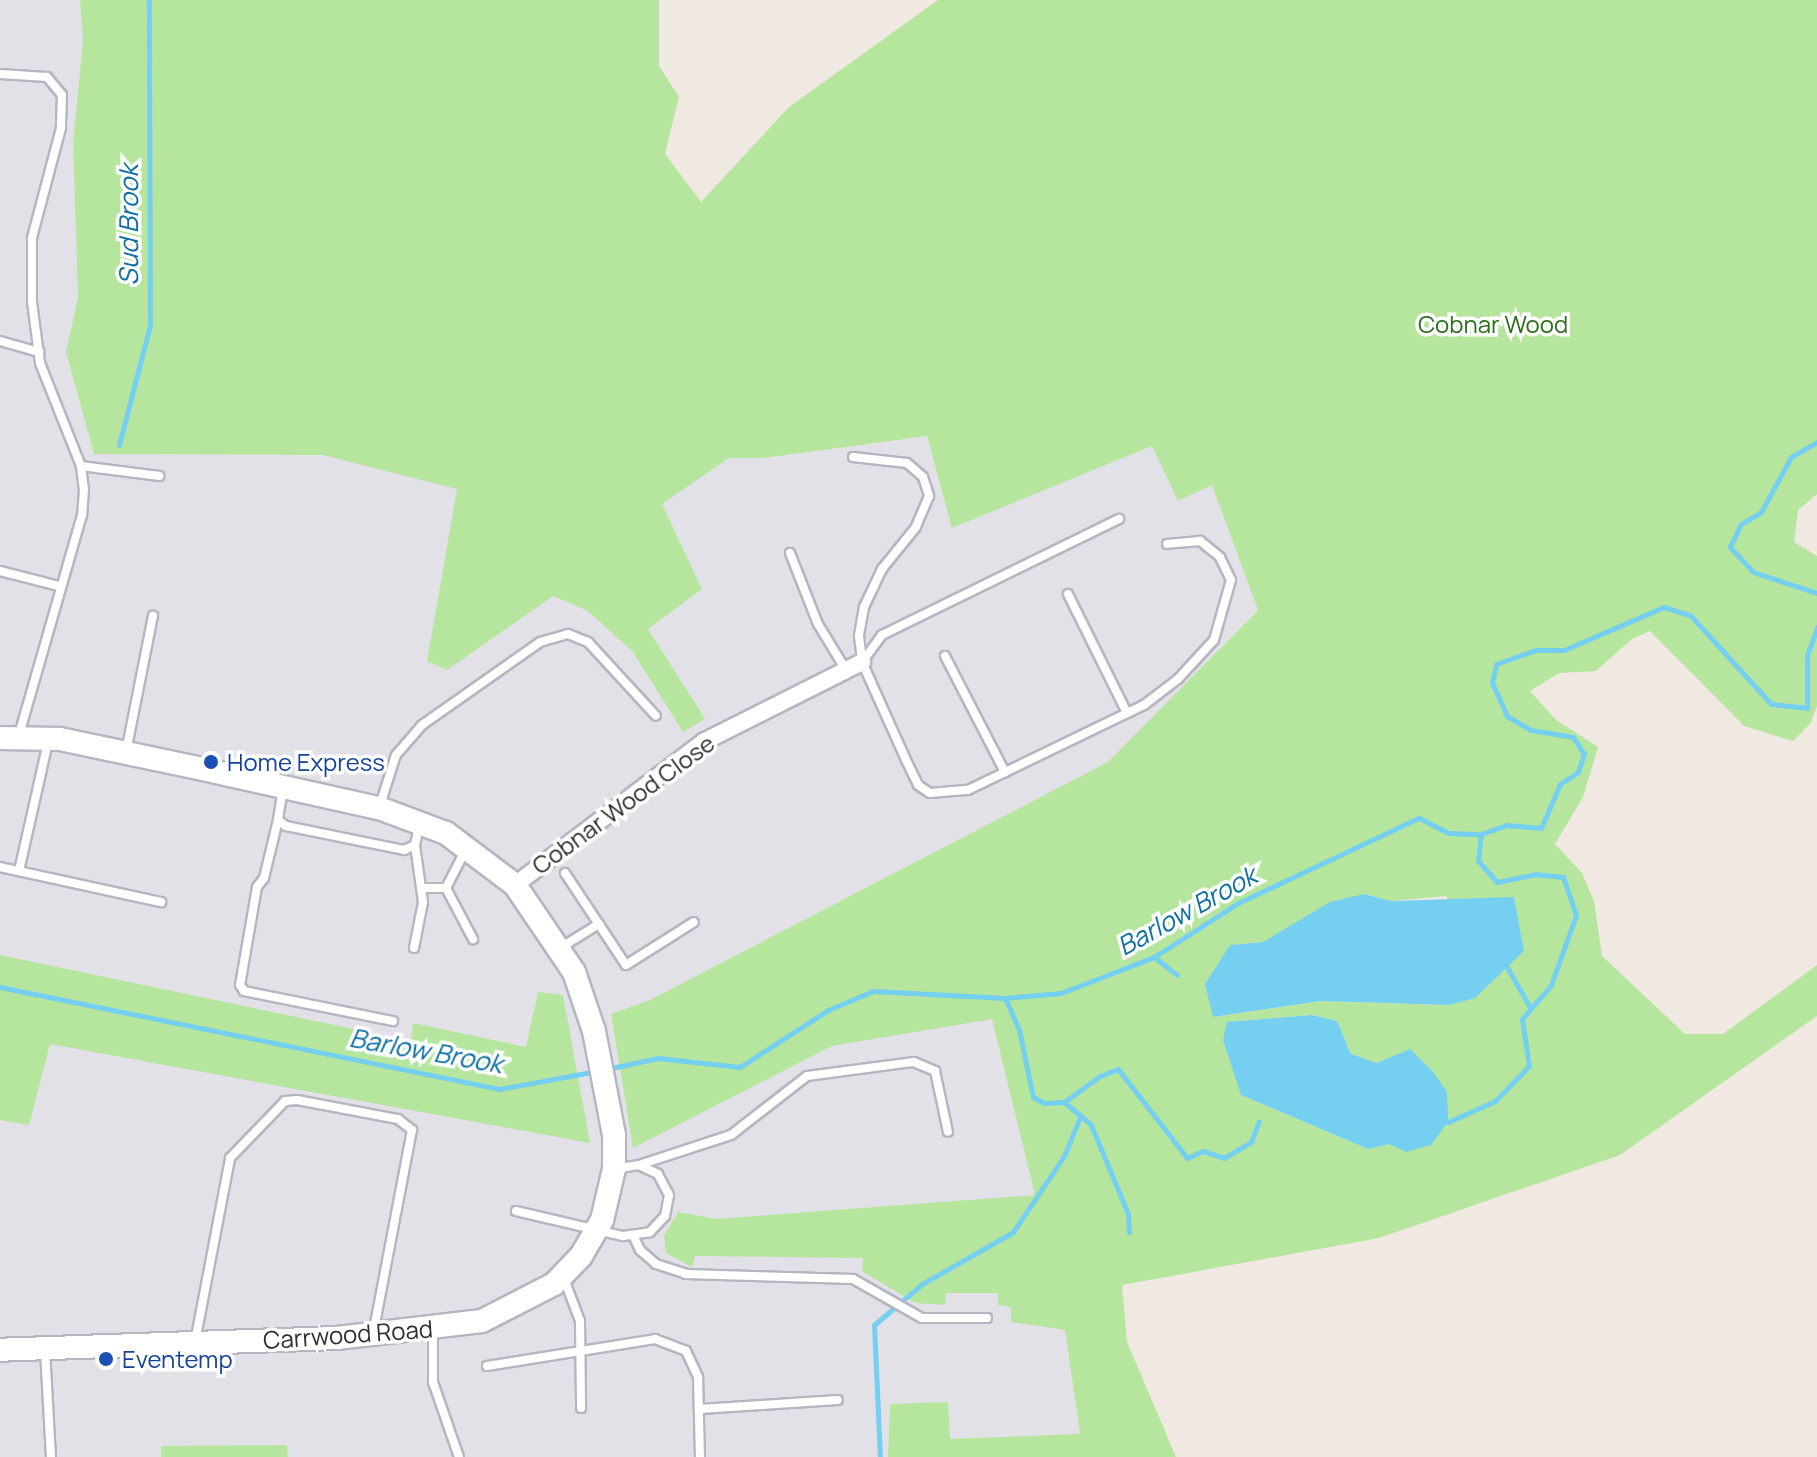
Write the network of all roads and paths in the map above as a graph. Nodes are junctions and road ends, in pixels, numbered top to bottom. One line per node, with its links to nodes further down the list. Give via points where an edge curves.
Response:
1 (0, 74): 3 (lane, via 47,77 62,95 61,128 32,238)
2 (0, 341): 3 (lane)
3 (39, 352): 5 (lane)
4 (853, 457): 15 (lane, via 907,463 923,477 929,496 916,527 882,569 864,607)
5 (81, 466): 6 (lane); 11 (lane, via 82,515)
6 (159, 476)
7 (1119, 519): 15 (lane, via 882,635)
8 (1167, 544): 17 (lane, via 1200,541 1220,557 1231,580 1225,611 1214,640 1178,679)
9 (790, 553): 16 (lane, via 818,624)
10 (0, 571): 11 (lane)
11 (59, 586): 19 (lane)
12 (1068, 594): 17 (lane)
13 (153, 616): 21 (lane)
14 (945, 656): 22 (lane)
15 (862, 662): 16 (street, Cobnar Wood Close); 22 (lane, via 918,785 950,796)
16 (846, 670): 32 (street, Cobnar Wood Close, via 705,741)
17 (1127, 713): 22 (lane)
18 (656, 716): 24 (lane, via 588,642 568,634 540,642 422,725 396,755)
19 (9, 737): 20 (street)
20 (49, 738): 21 (street); 30 (lane)
21 (126, 753): 23 (street)
22 (1005, 772)
23 (283, 787): 24 (street); 25 (lane)
24 (379, 808): 26 (street)
25 (278, 820): 27 (lane, via 404,850); 41 (lane, via 257,887 240,985 244,991)
26 (420, 821): 27 (lane); 28 (street)
27 (415, 845): 33 (lane)
28 (467, 848): 32 (street); 34 (lane)
29 (0, 867): 30 (lane)
30 (19, 871): 35 (lane)
31 (565, 873): 37 (lane)
32 (515, 885): 40 (street)
33 (421, 888): 34 (lane); 39 (lane)
34 (446, 888): 38 (lane)
35 (161, 902)
36 (694, 922): 37 (lane, via 626,965)
37 (599, 924): 40 (lane)
38 (473, 939)
39 (414, 948)
40 (560, 948): 44 (street, via 594,1031 609,1100)
41 (393, 1021)
42 (948, 1132): 43 (lane, via 935,1071 914,1062 807,1076 731,1135)
43 (639, 1165): 44 (lane); 47 (lane, via 658,1174 669,1195 665,1216 650,1232)
44 (614, 1169): 46 (street, Carrwood Road)
45 (516, 1211): 46 (lane)
46 (597, 1228): 47 (lane); 48 (street, Carrwood Road)
47 (633, 1235): 49 (lane, via 656,1264 686,1274 853,1279 922,1318)
48 (563, 1275): 50 (street, Carrwood Road, via 523,1304 482,1321); 54 (lane, via 580,1321)
49 (987, 1318)
50 (433, 1329): 51 (street, Carrwood Road); 61 (lane, via 433,1382)
51 (373, 1335): 52 (street, Carrwood Road); 52 (lane, via 412,1130 398,1119 297,1100 285,1101 230,1158)
52 (195, 1343): 53 (street, Carrwood Road)
53 (45, 1349): 55 (street, Carrwood Road); 60 (lane)
54 (582, 1349): 56 (lane); 58 (lane); 59 (lane, via 655,1339 686,1351 698,1377)
55 (0, 1350)
56 (487, 1366)
57 (838, 1400): 59 (lane)
58 (581, 1408)
59 (700, 1409): 62 (lane)
60 (51, 1457)
61 (459, 1457)
62 (700, 1457)

